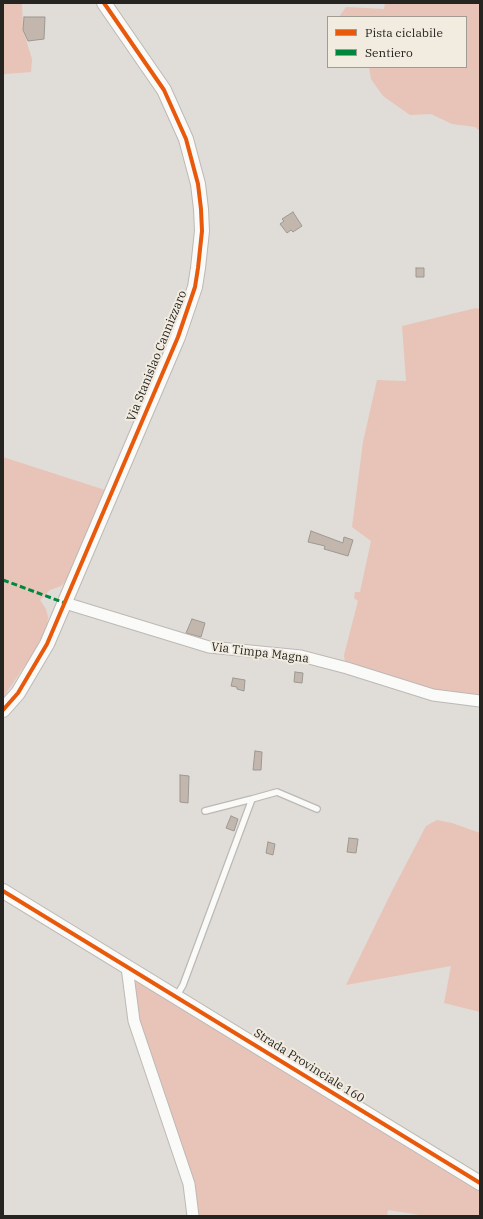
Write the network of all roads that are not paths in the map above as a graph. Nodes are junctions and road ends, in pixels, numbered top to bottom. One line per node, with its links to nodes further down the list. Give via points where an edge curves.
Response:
1 (104, 3): 2 (street, Via Stanislao Cannizzaro, via 164,90 180,124 198,184 201,250 195,288 178,337)
2 (65, 603): 3 (street, Via Timpa Magna, via 209,647 301,656 433,695); 4 (street, Via Stanislao Cannizzaro, via 48,644 18,694)
3 (480, 701)
4 (3, 710)
5 (252, 799): 6 (lane, via 277,792); 7 (lane); 10 (lane)
6 (317, 810)
7 (205, 812)
8 (3, 891): 9 (street, Strada Provinciale 160)
9 (127, 967): 10 (street, Strada Provinciale 160); 12 (street, via 134,1021 189,1184)
10 (176, 997): 11 (street, Strada Provinciale 160)
11 (480, 1183)
12 (193, 1216)

